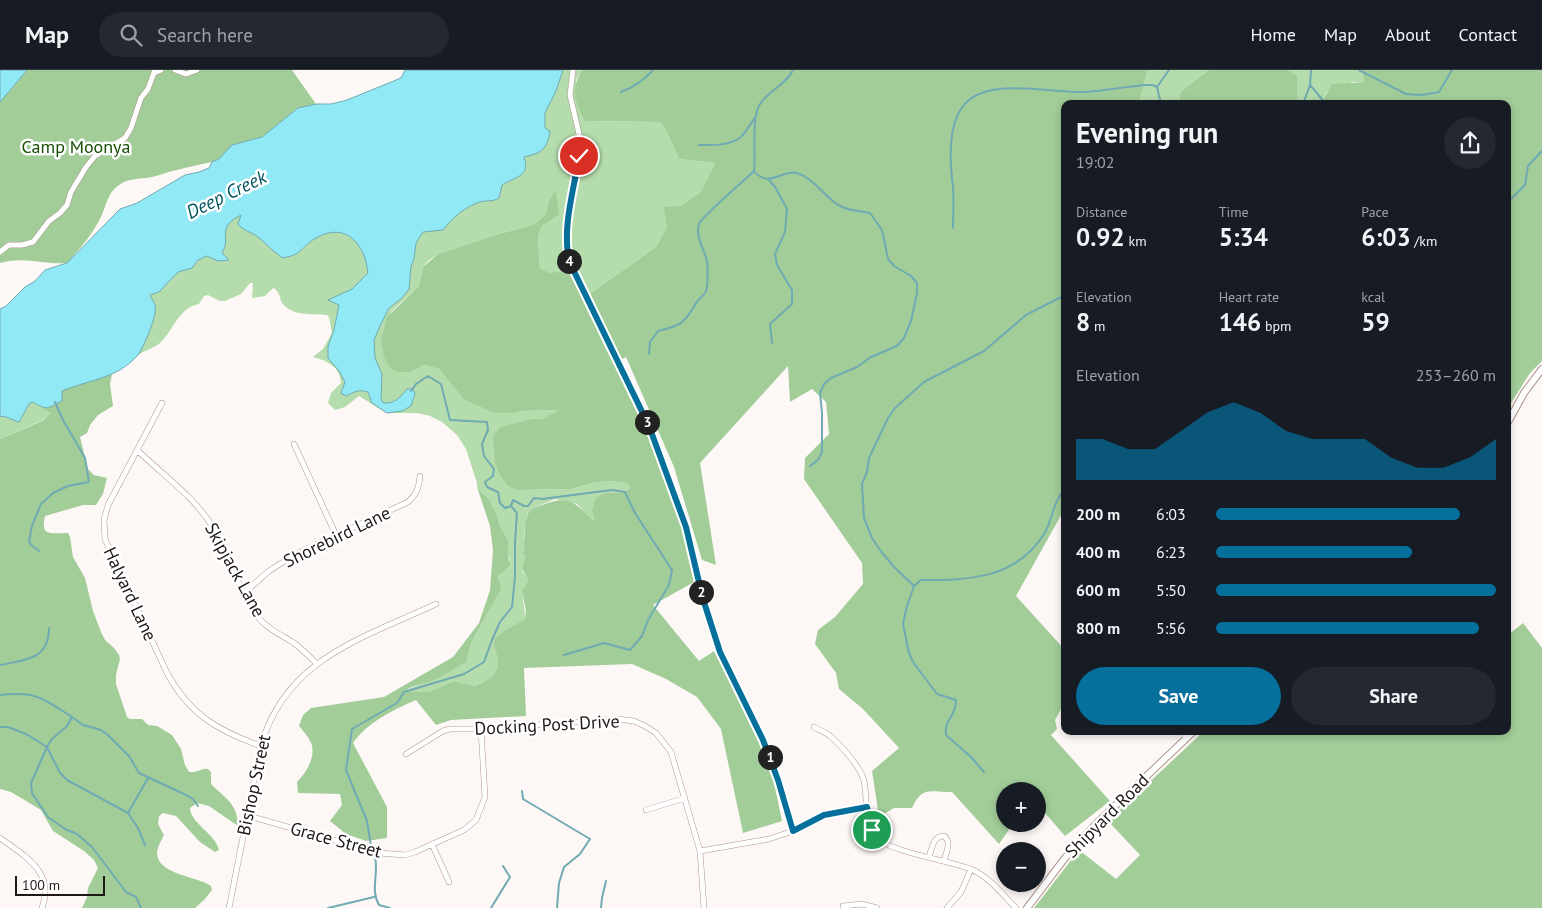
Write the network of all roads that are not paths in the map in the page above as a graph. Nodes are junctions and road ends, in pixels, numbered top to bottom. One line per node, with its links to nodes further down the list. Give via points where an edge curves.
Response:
1 (161, 70): 5 (street)
2 (175, 70): 3 (street, via 186,74)
3 (197, 70)
4 (573, 70): 28 (street, via 570,95 579,134 579,156 566,236 569,261 649,426 686,527 720,652 763,740)
5 (155, 72): 6 (street, via 125,138 95,156 60,214 33,242 9,246)
6 (0, 252)
7 (1542, 370): 9 (street, via 1524,392)
8 (162, 403): 11 (street, Halyard Lane)
9 (1511, 416)
10 (294, 444): 13 (street)
11 (137, 450): 14 (street, Skipjack Lane, via 190,498 210,521); 22 (street, Halyard Lane, via 105,513 104,533 110,550 177,690 206,721 230,735)
12 (420, 476): 13 (street, Shorebird Lane, via 418,490 408,502)
13 (336, 535): 14 (street, Shorebird Lane, via 286,560)
14 (244, 593): 16 (street, Skipjack Lane, via 264,624 301,648)
15 (436, 604): 16 (street, Bishop Street)
16 (316, 663): 22 (street, Bishop Street, via 280,702)
17 (814, 727): 25 (street, via 835,740 862,773)
18 (481, 729): 23 (street, Docking Post Drive, via 443,731); 24 (street, Docking Post Drive, via 617,719 634,721 656,733 666,744); 30 (street, Grace Street, via 485,797 482,809 476,820 464,830)
19 (1184, 735): 21 (street)
20 (1190, 735): 21 (street, Shipyard Road)
21 (1186, 739): 43 (street, Shipyard Road, via 1096,824)
22 (260, 746): 27 (street, Bishop Street)
23 (406, 754)
24 (685, 798): 26 (street); 31 (street, Docking Post Drive)
25 (867, 807): 28 (street, via 824,815); 32 (street, via 876,837 884,843)
26 (646, 810)
27 (246, 815): 30 (street, Grace Street, via 379,853 405,855); 38 (street, Bishop Street)
28 (793, 831): 31 (street, via 769,840)
29 (0, 838): 37 (street, via 40,871 46,886)
30 (432, 844): 35 (street)
31 (700, 851): 39 (street, Docking Post Drive)
32 (929, 857): 33 (street); 33 (street, via 935,839 944,836 948,844)
33 (944, 861): 34 (street)
34 (971, 869): 41 (street, via 961,892); 42 (street, via 987,878)
35 (449, 882)
36 (843, 906): 40 (street, via 862,904)
37 (42, 908)
38 (229, 908)
39 (704, 908)
40 (877, 908)
41 (947, 908)
42 (1016, 908)
43 (1027, 908)

